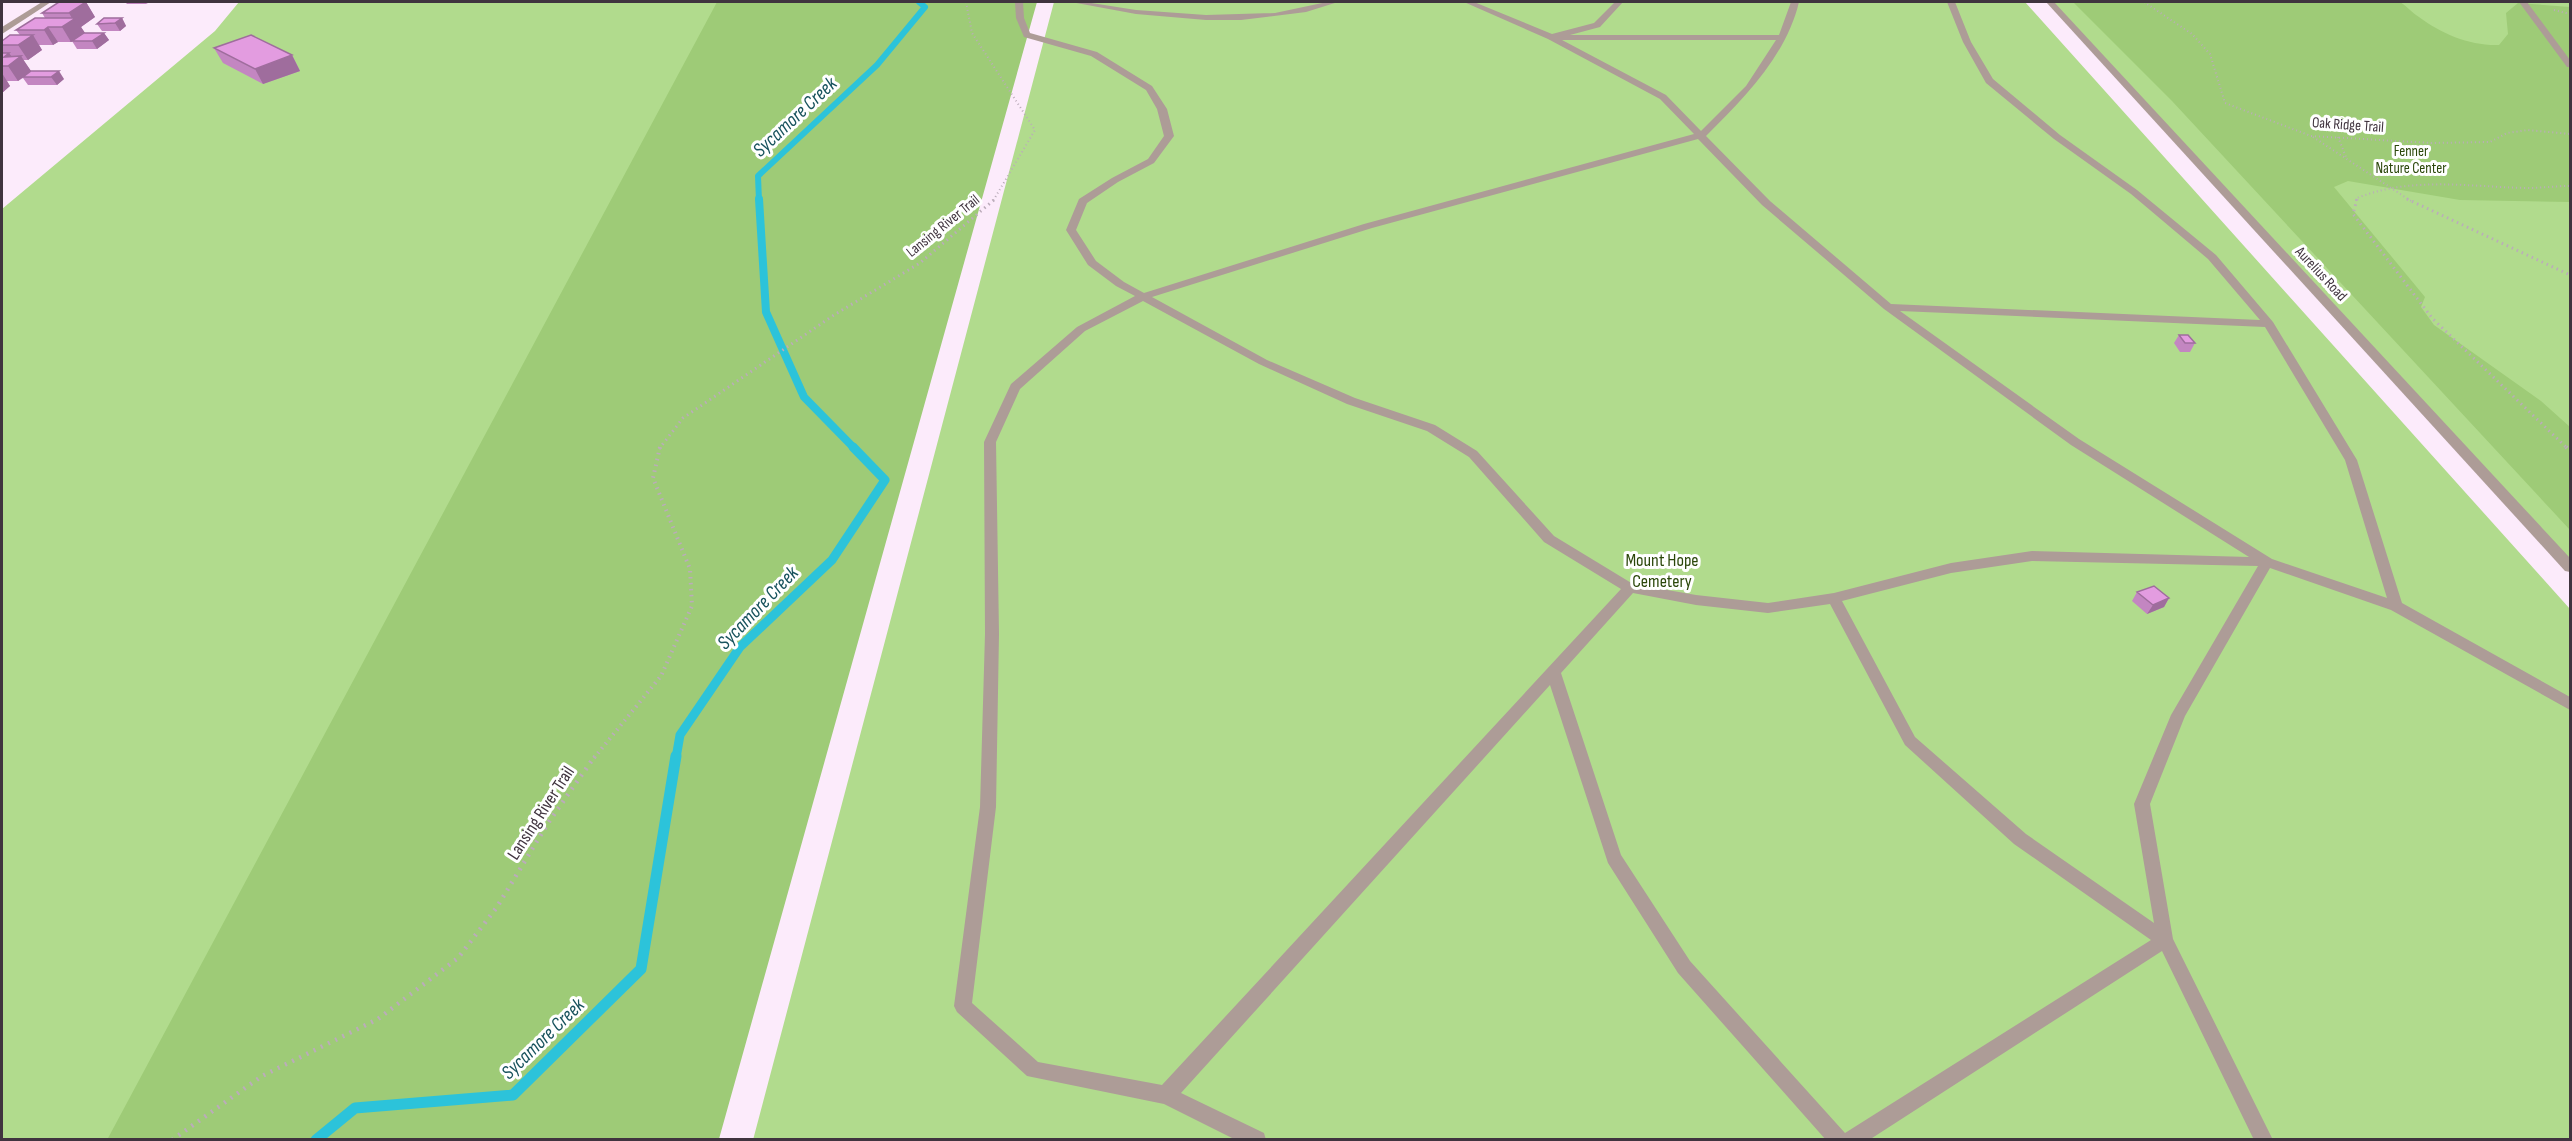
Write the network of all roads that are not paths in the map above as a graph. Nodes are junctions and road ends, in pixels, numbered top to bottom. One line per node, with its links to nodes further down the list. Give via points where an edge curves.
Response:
1 (47, 2): 11 (street)
2 (1019, 2): 16 (lane, via 1027,35 1094,54 1149,88 1162,109 1169,136 1151,161 1083,201 1071,230 1092,263)
3 (1075, 2): 4 (lane, via 1124,11 1181,11 1223,17 1283,14)
4 (1334, 2)
5 (1468, 2): 12 (lane)
6 (1618, 2): 12 (lane, via 1597,25)
7 (1795, 2): 13 (lane)
8 (1951, 2): 18 (lane, via 1989,81 2212,257)
9 (2050, 2): 20 (street, Aurelius Road)
10 (2523, 2): 14 (lane)
11 (2, 32)
12 (1551, 37): 13 (lane); 15 (lane, via 1663,97)
13 (1782, 38): 15 (lane, via 1749,88)
14 (2571, 64)
15 (1702, 135): 16 (lane, via 1368,226); 17 (lane, via 1766,202)
16 (1142, 297): 21 (lane, via 1263,362 1351,401 1431,429 1473,454 1550,539); 27 (lane, via 1081,328 1015,387 990,442 992,634 988,807 963,1006 1033,1070)
17 (1888, 307): 18 (lane); 19 (lane, via 2076,442)
18 (2269, 324): 23 (lane, via 2351,460)
19 (2267, 562): 22 (lane, via 2032,556 1952,568); 23 (lane); 26 (lane, via 2178,715 2142,804)
20 (2571, 567)
21 (1630, 588): 22 (lane, via 1768,608); 24 (lane)
22 (1834, 598): 26 (lane, via 1910,741 2020,839)
23 (2396, 606): 25 (lane)
24 (1553, 671): 27 (lane); 29 (lane, via 1614,858 1684,967)
25 (2571, 704)
26 (2165, 940): 30 (lane); 31 (lane)
27 (1166, 1095): 28 (lane)
28 (1257, 1140)
29 (1839, 1140)
30 (1851, 1140)
31 (2264, 1140)

